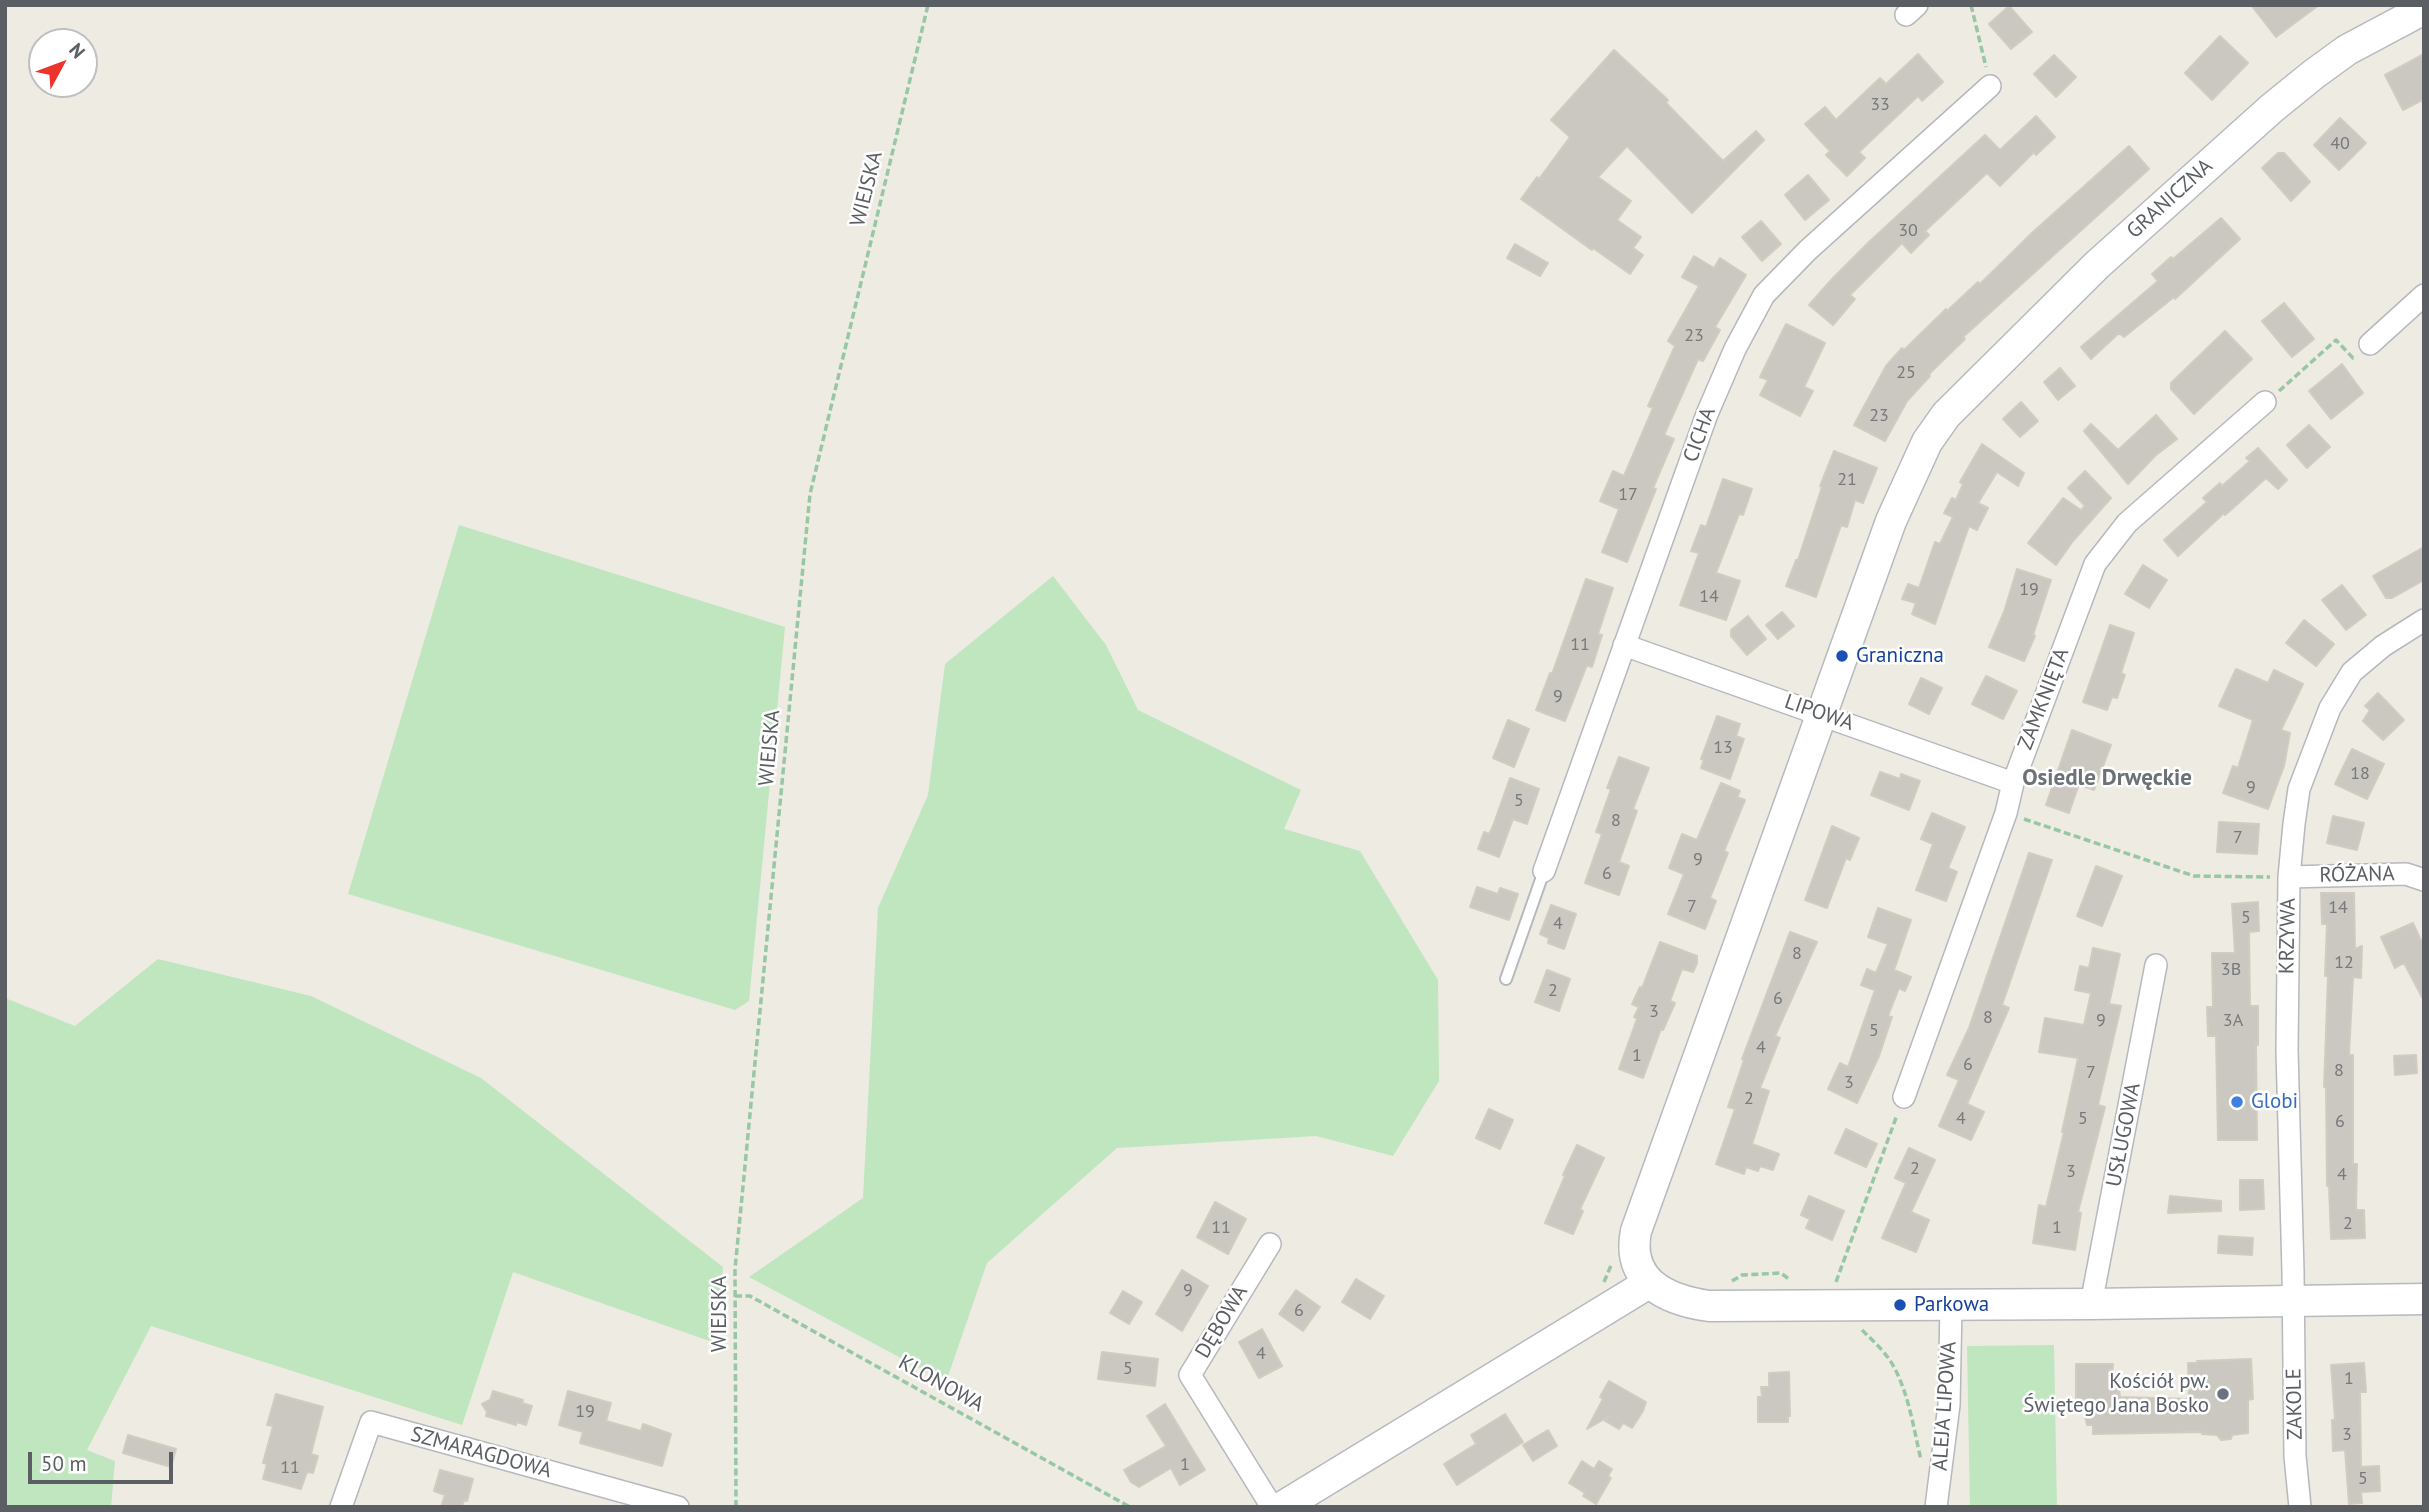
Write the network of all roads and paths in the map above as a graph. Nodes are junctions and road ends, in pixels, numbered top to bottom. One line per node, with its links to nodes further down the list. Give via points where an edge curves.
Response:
1 (928, 5): 21 (path, WIEJSKA, via 810,494)
2 (1971, 5): 4 (path)
3 (2424, 9): 10 (street, GRANICZNA, via 2347,50 2272,108 2096,265 1946,415 1927,442 1891,521)
4 (1990, 86): 9 (street, CICHA, via 1764,295 1707,414)
5 (2424, 295): 6 (street)
6 (2370, 344): 7 (path, via 2353,358 2336,340)
7 (2265, 402): 11 (street, ZAMKNIĘTA, via 2127,523 2095,564)
8 (2424, 620): 14 (street, KRZYWA, via 2352,672 2330,708 2299,789)
9 (1624, 645): 10 (street, LIPOWA); 13 (street, CICHA)
10 (1821, 713): 11 (street, LIPOWA); 20 (street, GRANICZNA, via 1636,1231 1636,1264)
11 (2013, 783): 12 (street, ZAMKNIĘTA)
12 (2006, 813): 14 (path, via 2194,876); 18 (street, ZAMKNIĘTA)
13 (1544, 871): 17 (lane)
14 (2289, 877): 15 (street, RÓŻANA, via 2406,874); 23 (street, KRZYWA, via 2287,1049)
15 (2424, 880)
16 (2155, 965): 24 (street, USŁUGOWA)
17 (1506, 979)
18 (1904, 1097): 25 (path)
19 (1270, 1244): 33 (street, DĘBOWA, via 1190,1376)
20 (1650, 1283): 25 (street, via 1678,1299 1709,1306); 34 (street)
21 (735, 1296): 31 (path, WIEJSKA); 32 (path, KLONOWA, via 750,1296)
22 (2424, 1300): 23 (street)
23 (2294, 1301): 24 (street); 36 (street, ZAKOLE, via 2295,1456)
24 (2091, 1304): 26 (street)
25 (1827, 1305): 26 (street)
26 (1951, 1305): 35 (street, ALEJA LIPOWA, via 1949,1405)
27 (1856, 1324): 28 (path, via 1894,1367)
28 (1924, 1471)
29 (341, 1507): 30 (street, SZMARAGDOWA, via 371,1422)
30 (678, 1507)
31 (736, 1507)
32 (1130, 1507)
33 (1272, 1507)
34 (1282, 1507)
35 (1936, 1507)
36 (2300, 1507)

